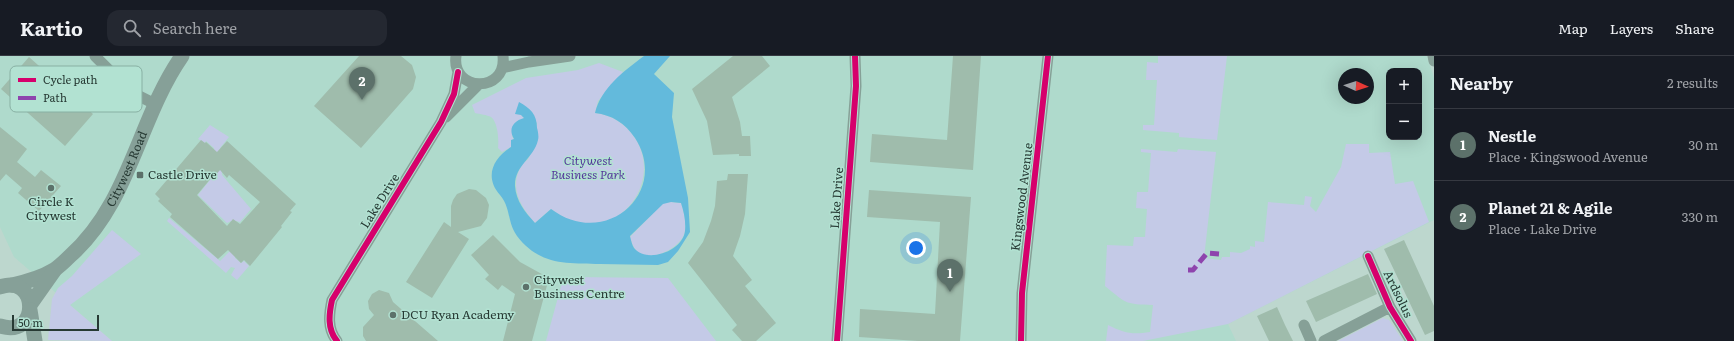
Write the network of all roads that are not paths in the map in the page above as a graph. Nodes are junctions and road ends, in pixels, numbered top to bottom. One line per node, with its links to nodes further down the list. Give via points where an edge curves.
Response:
1 (95, 56): 12 (street)
2 (182, 56): 17 (main road, Citywest Road)
3 (456, 56): 14 (street, Lake Drive)
4 (502, 56): 13 (street)
5 (534, 56): 10 (street)
6 (570, 56): 10 (street)
7 (855, 56): 29 (street, Lake Drive, via 856,86)
8 (1048, 56): 30 (street, Kingswood Avenue, via 1022,293)
9 (1433, 56): 11 (street)
10 (549, 59): 13 (street)
11 (1434, 61)
12 (105, 66)
13 (502, 68): 15 (street, Lake Drive, via 493,80)
14 (458, 72): 15 (street, via 467,81); 18 (street, Lake Drive, via 454,94)
15 (479, 84): 18 (street, Lake Drive)
16 (142, 98): 17 (street)
17 (155, 104): 20 (main road, Citywest Road, via 119,191 98,225 78,249)
18 (442, 122): 28 (street, Lake Drive, via 332,300 330,324 332,335)
19 (1368, 256): 23 (street, Ardsolus)
20 (54, 270): 21 (main road, Citywest Road, via 33,280); 22 (main road, Citywest Road)
21 (3, 286): 22 (main road, via 24,292)
22 (30, 307): 25 (main road, Citywest Road, via 24,322 12,328); 27 (main road)
23 (1390, 307): 32 (street, Ardsolus); 33 (street, Ardsolus)
24 (1304, 325): 31 (street)
25 (3, 327): 26 (main road)
26 (14, 341)
27 (34, 341)
28 (337, 341)
29 (837, 341)
30 (1021, 341)
31 (1311, 341)
32 (1324, 341)
33 (1411, 341)

